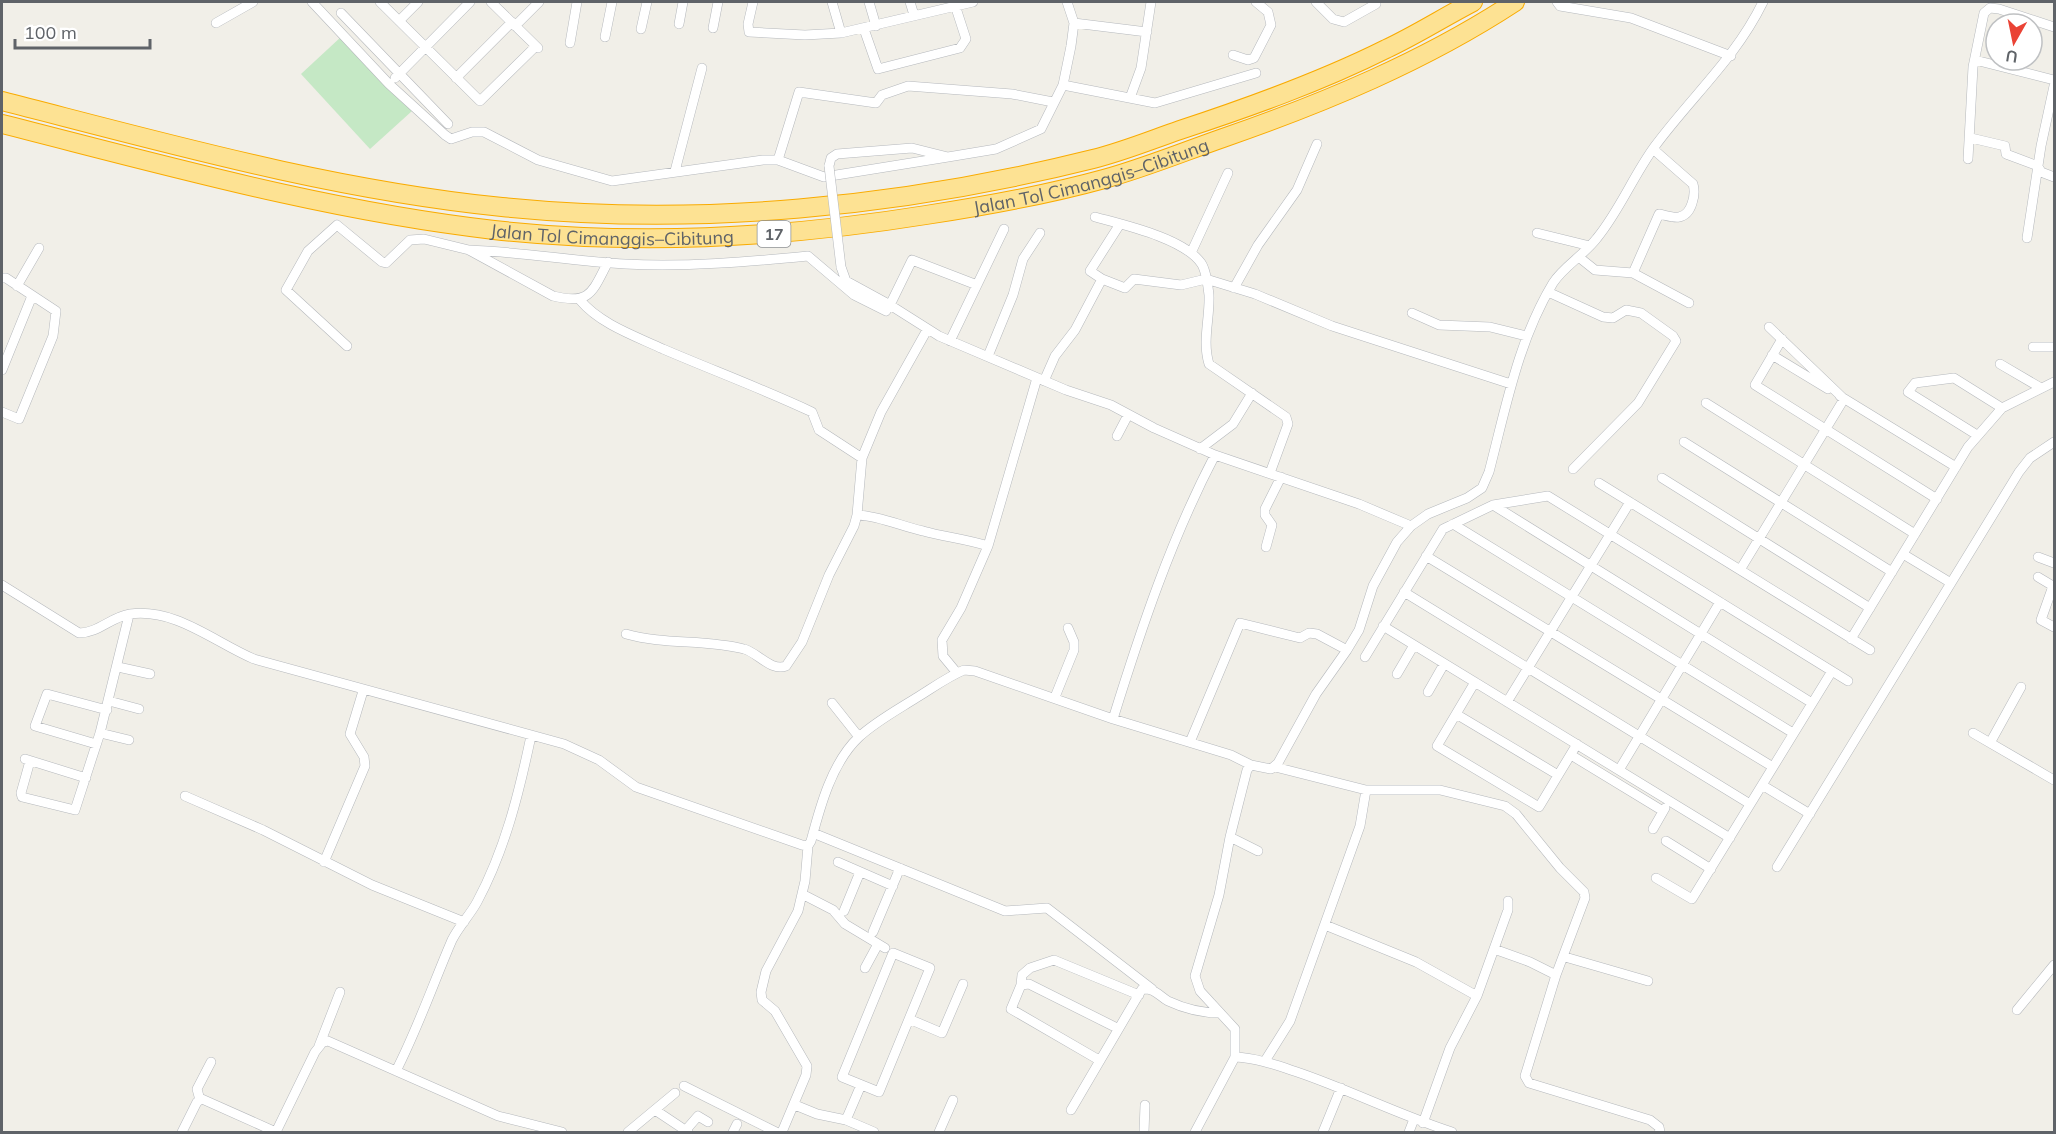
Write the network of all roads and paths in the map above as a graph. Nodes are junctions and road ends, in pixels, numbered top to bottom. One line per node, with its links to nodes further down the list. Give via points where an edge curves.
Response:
1 (253, 2): 31 (street)
2 (312, 2): 53 (street)
3 (380, 2): 30 (street)
4 (418, 2): 30 (street)
5 (470, 2): 44 (street)
6 (491, 2): 33 (street)
7 (539, 2): 33 (street)
8 (578, 2): 43 (street)
9 (612, 2): 42 (street)
10 (647, 2): 38 (street)
11 (683, 2): 34 (street)
12 (718, 2): 37 (street)
13 (753, 2): 41 (street, via 749,32 805,36)
14 (832, 2): 41 (street)
15 (869, 2): 35 (street)
16 (910, 2): 29 (street)
17 (973, 2): 27 (street)
18 (1067, 2): 32 (street)
19 (1151, 2): 40 (street)
20 (1256, 2): 45 (street, via 1268,12 1271,25 1254,58)
21 (1316, 2): 22 (street, via 1333,19 1344,22 1376,4)
22 (1373, 2)
23 (1473, 2): 57 (highway, Jalan Tol Cimanggis–Cibitung / 17, via 1385,50 1277,96 1096,159 979,184 848,204 710,214 612,214 501,207 374,189 235,160)
24 (1515, 2): 59 (highway, Jalan Tol Cimanggis–Cibitung / 17, via 1383,74 1277,119 1103,179 982,206 856,226 716,239 611,238 496,230 372,213)
25 (1557, 2): 46 (street, via 1560,6 1631,18)
26 (1763, 2): 46 (street)
27 (955, 4): 29 (street); 39 (street, via 966,39 964,45 886,69 876,67)
28 (341, 14): 50 (street)
29 (914, 15): 35 (street)
30 (399, 21): 44 (street)
31 (216, 23)
32 (1074, 23): 40 (street); 54 (street)
33 (514, 24): 51 (street); 51 (street, via 538,47 480,101)
34 (679, 24)
35 (876, 26): 39 (street)
36 (2055, 27): 47 (street, via 1990,8 1984,13)
37 (713, 28)
38 (641, 29)
39 (864, 29): 41 (street)
40 (1147, 32): 56 (street, via 1141,68)
41 (841, 33)
42 (605, 37)
43 (570, 43)
44 (424, 48): 50 (street); 51 (street)
45 (1233, 55)
46 (1731, 56): 63 (street)
47 (1975, 60): 52 (street); 61 (street)
48 (702, 68): 68 (street)
49 (1256, 73): 56 (street, via 1155,103)
50 (398, 74): 53 (street); 60 (street)
51 (456, 78)
52 (2055, 80)
53 (389, 84): 68 (street, via 434,128 454,138 477,131 489,134 538,160 612,181)
54 (1063, 85): 56 (street); 58 (street)
55 (2055, 86): 67 (street, via 2048,139)
56 (1130, 98)
57 (2, 100)
58 (1053, 102): 64 (street, via 1041,129 1030,135 996,149); 66 (street, via 1012,94 908,86 882,95 876,103 799,92)
59 (2, 124)
60 (448, 124)
61 (1971, 138): 65 (street); 67 (street, via 2005,146 2006,154)
62 (1317, 144): 89 (street, via 1297,190 1258,245)
63 (1653, 149): 77 (street, via 1613,217); 83 (street, via 1693,183 1694,198 1686,214 1659,214)
64 (948, 157): 66 (street, via 824,177); 94 (street, bridge, via 912,148 837,154 831,158 841,267 846,281)
65 (1968, 159)
66 (777, 160): 68 (street)
67 (2038, 166): 70 (street, via 2041,172); 76 (street)
68 (675, 171)
69 (1228, 173): 80 (street)
70 (2055, 177)
71 (1095, 217): 72 (street)
72 (1120, 224): 80 (street); 85 (street, via 1090,271)
73 (1004, 229): 87 (street)
74 (1040, 233): 105 (street, via 1023,259)
75 (1537, 233): 77 (street)
76 (2027, 238)
77 (1590, 246): 81 (street)
78 (39, 248): 88 (street)
79 (469, 250): 82 (street); 92 (street, via 553,296); 101 (street, via 416,238 386,263 337,225 319,239 298,265 286,290)
80 (1191, 253): 86 (street, via 1202,265)
81 (1580, 258): 83 (street, via 1595,270); 90 (street, via 1563,270)
82 (608, 262): 92 (street, via 590,296); 94 (street, via 737,263 808,256 854,295 886,311)
83 (1633, 273): 93 (street)
84 (2, 278): 88 (street)
85 (1102, 279): 86 (street, via 1125,288 1134,279 1181,285); 108 (street, via 1075,330)
86 (1206, 279): 89 (street); 112 (street, via 1209,364)
87 (977, 285): 94 (street, via 912,260); 100 (street)
88 (17, 286): 91 (street)
89 (1234, 288): 110 (street, via 1332,326)
90 (1548, 292): 98 (street); 128 (street, via 1603,317 1613,318 1626,310 1641,313 1676,341 1638,404)
91 (32, 296): 107 (street); 116 (street, via 56,310 53,336 19,419)
92 (580, 300): 125 (street, via 589,310 646,341 812,412 819,430)
93 (1689, 303)
94 (890, 305): 97 (street)
95 (1412, 313): 98 (street, via 1439,325 1490,327)
96 (1769, 327): 99 (street)
97 (927, 330): 100 (street); 125 (street, via 881,412)
98 (1526, 336): 110 (street)
99 (1782, 339): 104 (street); 113 (street)
100 (950, 341): 105 (street)
101 (347, 346)
102 (2033, 347): 103 (street)
103 (2055, 347)
104 (1773, 355): 113 (street); 118 (street, via 1755,385)
105 (988, 356): 108 (street)
106 (2000, 364): 111 (street)
107 (2, 370)
108 (1040, 379): 117 (street); 143 (street)
109 (2055, 382): 111 (street)
110 (1511, 384): 139 (street, via 1482,488)
111 (2041, 388): 115 (street)
112 (1252, 393): 123 (street, via 1233,424); 129 (street, via 1280,411 1288,424)
113 (1844, 399): 118 (street); 127 (street)
114 (1706, 403): 126 (street)
115 (2002, 408): 119 (street); 119 (street, via 1954,378 1916,383 1908,392)
116 (2, 412)
117 (1128, 415): 120 (street); 123 (street)
118 (1825, 429): 126 (street); 133 (street)
119 (1977, 435): 127 (street)
120 (1118, 436)
121 (1684, 442): 135 (street)
122 (2055, 442): 153 (street, via 2030,458 2019,472)
123 (1200, 449): 124 (street)
124 (1215, 455): 129 (street); 192 (street, via 1174,540)
125 (862, 458): 137 (street)
126 (1804, 465): 135 (street); 141 (street)
127 (1956, 467): 133 (street)
128 (1573, 470)
129 (1270, 473): 130 (street)
130 (1281, 477): 139 (street); 144 (street, via 1265,509 1272,525)
131 (1662, 478): 142 (street)
132 (1599, 483): 134 (street)
133 (1937, 498): 141 (street)
134 (1630, 502): 140 (street); 150 (street)
135 (1781, 502): 142 (street); 151 (street)
136 (1493, 505): 138 (street); 140 (street, via 1548,496); 149 (street)
137 (858, 515): 143 (street); 164 (street, via 801,642 786,666 776,666 745,649 647,640)
138 (1453, 524): 146 (street, via 1443,529); 156 (street)
139 (1411, 526): 168 (street, via 1372,586 1359,630)
140 (1610, 534): 149 (street); 157 (street)
141 (1915, 534): 145 (street)
142 (1759, 538): 150 (street); 158 (street)
143 (988, 546): 176 (street, via 961,608 942,640 943,656)
144 (1266, 547)
145 (1903, 554): 151 (street); 153 (street)
146 (1426, 556): 155 (street); 163 (street)
147 (2038, 556): 148 (street)
148 (2055, 563)
149 (1591, 566): 156 (street); 165 (street)
150 (1740, 570): 166 (street)
151 (1892, 572): 158 (street)
152 (2038, 577): 161 (street, via 2053,586 2042,620)
153 (1951, 583): 218 (street)
154 (2, 585): 159 (street, via 79,633)
155 (1404, 592): 160 (street); 174 (street)
156 (1571, 597): 163 (street); 172 (street)
157 (1720, 602): 165 (street); 175 (street)
158 (1870, 608): 166 (street)
159 (129, 615): 173 (street); 182 (street, via 162,616 188,624 254,659)
160 (1383, 626): 167 (street); 170 (street)
161 (2055, 627)
162 (1068, 628): 184 (street, via 1074,650)
163 (1550, 632): 174 (street); 185 (street)
164 (626, 634)
165 (1701, 634): 172 (street); 187 (street)
166 (1851, 639): 169 (street)
167 (1414, 645): 171 (street); 178 (street)
168 (1347, 650): 200 (street, via 1317,633 1300,638 1240,623); 206 (street, via 1316,694)
169 (1869, 650)
170 (1365, 657)
171 (1444, 664): 180 (street); 183 (street)
172 (1682, 665): 185 (street); 195 (street)
173 (118, 667): 177 (street); 189 (street)
174 (1528, 668): 186 (street); 197 (street)
175 (1832, 671): 179 (street); 187 (street)
176 (957, 673): 184 (street, via 975,671); 198 (street)
177 (150, 674)
178 (1397, 674)
179 (1848, 681)
180 (1475, 682): 186 (street); 191 (street)
181 (2021, 687): 201 (street)
182 (363, 691): 196 (street); 226 (street, via 350,734 365,766)
183 (1428, 692)
184 (1055, 697): 192 (street)
185 (1662, 699): 197 (street); 207 (street)
186 (1507, 702): 203 (street)
187 (1812, 703): 195 (street)
188 (832, 704): 198 (street)
189 (108, 706): 190 (street); 194 (street); 202 (street, via 46,694 35,726)
190 (139, 709)
191 (1456, 714): 209 (street); 209 (street, via 1437,746 1539,807)
192 (1113, 719): 200 (street)
193 (1973, 733): 201 (street)
194 (100, 734): 199 (street); 202 (street)
195 (1793, 734): 207 (street)
196 (531, 736): 224 (street, via 580,751 644,790); 237 (street, via 500,851)
197 (1639, 736): 208 (street); 216 (street)
198 (859, 737): 220 (street, via 838,766)
199 (129, 740)
200 (1190, 742): 205 (street)
201 (1990, 743): 211 (street)
202 (96, 744): 210 (street)
203 (1577, 744): 204 (street); 208 (street)
204 (1570, 755): 209 (street); 217 (street)
205 (1251, 765): 206 (street); 221 (street)
206 (1275, 767): 213 (street)
207 (1773, 767): 212 (street)
208 (1619, 770): 215 (street)
209 (1558, 775)
210 (86, 778): 210 (street, via 27,760 21,793 75,810)
211 (2055, 780)
212 (1762, 785): 216 (street); 218 (street)
213 (1366, 790): 238 (street, via 1360,826); 241 (street, via 1440,790 1504,806 1516,814 1584,892 1583,907)
214 (185, 796): 226 (street)
215 (1669, 801): 217 (street); 222 (street)
216 (1750, 804): 222 (street)
217 (1663, 811): 219 (street)
218 (1810, 814): 228 (street)
219 (1653, 829)
220 (813, 833): 224 (street); 229 (street)
221 (1230, 837): 225 (street); 253 (street, via 1219,895 1195,976 1200,991)
222 (1730, 838): 230 (street)
223 (1666, 841): 230 (street)
224 (808, 846): 234 (street)
225 (1257, 851)
226 (324, 862): 237 (street)
227 (838, 862): 231 (street)
228 (1777, 867)
229 (900, 868): 233 (street); 248 (street, via 1005,911 1047,908)
230 (1710, 869): 232 (street, via 1692,899)
231 (860, 872): 233 (street); 236 (street)
232 (1656, 878)
233 (893, 886): 239 (street)
234 (802, 894): 243 (street, via 833,910 845,924 882,946); 268 (street, via 798,910 766,971 761,992 762,1000 775,1011 807,1066)
235 (1508, 902): 240 (street)
236 (844, 911)
237 (464, 922): 261 (street)
238 (1325, 925): 251 (street, via 1416,962); 259 (street, via 1290,1021)
239 (873, 932)
240 (1494, 949): 244 (street); 251 (street)
241 (1565, 957): 244 (street); 245 (street)
242 (2055, 965): 252 (street)
243 (865, 968)
244 (1556, 975): 289 (street, via 1528,1063 1525,1076 1529,1083 1650,1120)
245 (1648, 981)
246 (963, 984): 254 (street, via 942,1033)
247 (1021, 985): 250 (street, via 1022,975 1030,968 1054,960); 255 (street, via 1029,984); 258 (street, via 1011,1009)
248 (1152, 989): 250 (street, via 1142,989); 253 (street, via 1167,1000 1202,1013)
249 (340, 992): 256 (street)
250 (1139, 994): 255 (street)
251 (1477, 996): 273 (street)
252 (2017, 1010)
253 (1220, 1013): 257 (street, via 1235,1029)
254 (909, 1019): 262 (street, via 879,1092); 262 (street, via 930,968 893,952 842,1077)
255 (1117, 1028): 258 (street)
256 (319, 1046): 261 (street, via 334,1042); 277 (street)
257 (1235, 1057): 259 (street); 285 (street)
258 (1099, 1060): 271 (street)
259 (1265, 1061): 264 (street)
260 (211, 1062): 266 (street, via 197,1089)
261 (396, 1071): 278 (street, via 498,1116)
262 (861, 1085): 272 (street)
263 (684, 1086): 280 (street)
264 (1341, 1088): 273 (street); 286 (street)
265 (675, 1093): 270 (street)
266 (200, 1100): 276 (street); 277 (street)
267 (953, 1100): 283 (street)
268 (795, 1105): 272 (street); 281 (street)
269 (1145, 1105): 284 (street)
270 (655, 1110): 275 (street); 279 (street)
271 (1071, 1110)
272 (846, 1120): 282 (street)
273 (1418, 1121): 287 (street); 288 (street)
274 (708, 1122): 279 (street, via 698,1116)
275 (629, 1131)
276 (182, 1132)
277 (276, 1132)
278 (562, 1132)
279 (687, 1132)
280 (776, 1132)
281 (782, 1132)
282 (874, 1132)
283 (939, 1132)
284 (1144, 1132)
285 (1195, 1132)
286 (1323, 1132)
287 (1409, 1132)
288 (1452, 1132)
289 (1660, 1132)

